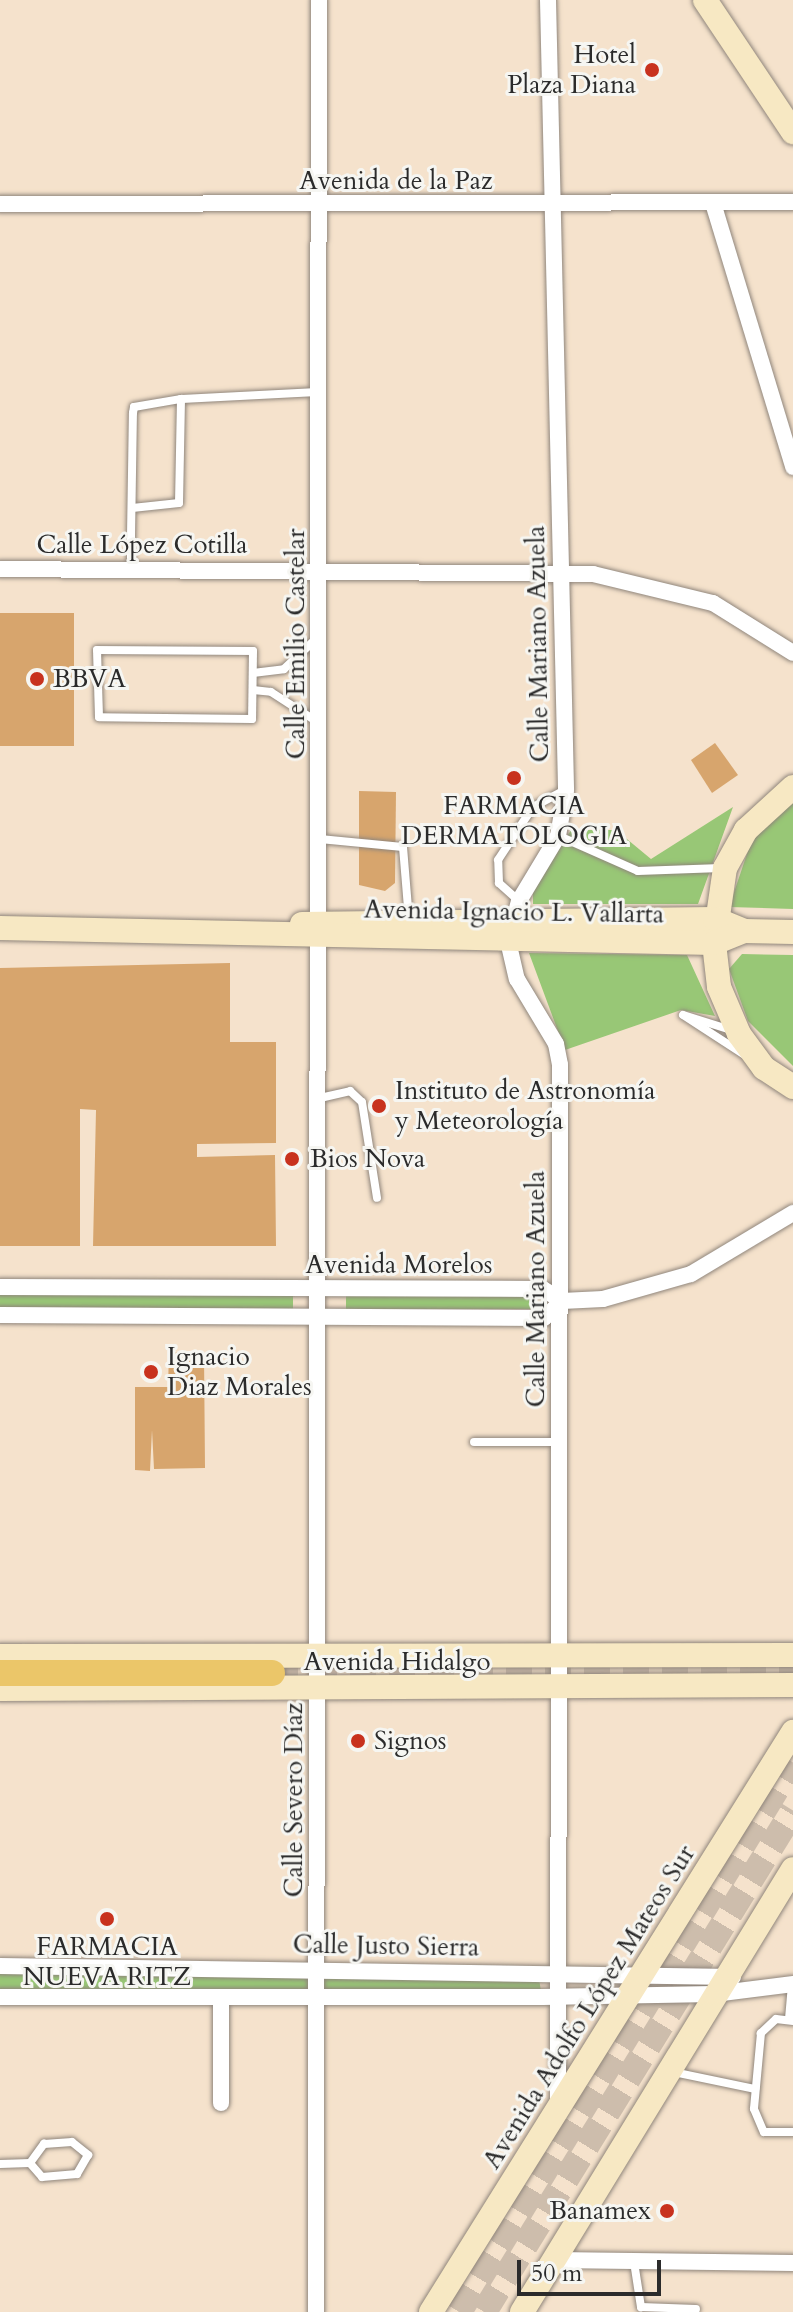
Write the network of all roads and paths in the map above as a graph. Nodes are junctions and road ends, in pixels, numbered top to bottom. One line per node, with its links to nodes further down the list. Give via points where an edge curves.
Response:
1 (319, 0): 9 (street, Calle Emilio Castelar)
2 (548, 0): 8 (street, Calle Mariano Azuela)
3 (705, 0): 4 (main road)
4 (793, 132)
5 (793, 202): 6 (street, Avenida de la Paz)
6 (713, 203): 8 (street, Avenida de la Paz); 12 (street)
7 (0, 204): 9 (street, Avenida de la Paz)
8 (550, 204): 9 (street, Avenida de la Paz); 17 (street, Calle Mariano Azuela)
9 (319, 205): 10 (street, Calle Emilio Castelar)
10 (319, 392): 11 (lane); 16 (street, Calle Emilio Castelar)
11 (181, 399): 13 (lane, via 134,407); 13 (lane, via 179,503)
12 (793, 467)
13 (132, 508): 15 (lane)
14 (0, 569): 15 (street, Calle López Cotilla)
15 (131, 569): 16 (street, Calle López Cotilla)
16 (320, 570): 17 (street, Calle López Cotilla); 18 (street, Calle Emilio Castelar)
17 (560, 571): 19 (street, Calle López Cotilla, via 653,583 713,603); 24 (street, Calle Mariano Azuela)
18 (320, 635): 20 (lane, via 284,669); 22 (street, Calle Emilio Castelar)
19 (793, 653)
20 (253, 673): 21 (lane); 21 (lane, via 253,651 97,650 99,717 252,719)
21 (253, 690): 22 (lane, via 271,692)
22 (320, 724): 26 (street, Calle Emilio Castelar)
23 (793, 787): 27 (main road, via 746,830)
24 (566, 790): 25 (street, Calle Mariano Azuela); 29 (lane, via 533,807 498,860 499,883)
25 (558, 836): 27 (lane, via 638,871); 29 (street, Calle Mariano Azuela)
26 (320, 839): 28 (lane, via 403,847); 31 (street, Calle Emilio Castelar)
27 (725, 868): 32 (main road)
28 (409, 920): 29 (main road, Avenida Ignacio L. Vallarta); 31 (main road, Avenida Ignacio L. Vallarta)
29 (512, 921): 31 (main road, Avenida Ignacio L. Vallarta); 32 (main road, Avenida Ignacio L. Vallarta); 42 (street, Calle Mariano Azuela, via 517,979 556,1044 560,1065)
30 (0, 928): 31 (main road, Avenida Ignacio L. Vallarta)
31 (320, 928): 37 (street, Calle Emilio Castelar)
32 (715, 931): 33 (main road, Avenida Ignacio L. Vallarta); 34 (main road, via 719,987)
33 (793, 932)
34 (739, 1034): 35 (main road); 35 (lane, via 683,1015)
35 (764, 1068): 36 (main road)
36 (793, 1087)
37 (320, 1098): 38 (lane, via 350,1091 362,1102); 41 (street, Calle Emilio Castelar)
38 (377, 1198)
39 (793, 1213): 42 (street, via 691,1274 618,1296)
40 (0, 1287): 41 (street, Avenida Morelos)
41 (320, 1288): 42 (street, Avenida Morelos, via 543,1289); 44 (street, Calle Severo Díaz)
42 (562, 1301): 44 (street, Avenida Morelos, via 544,1318); 46 (street, Calle Mariano Azuela)
43 (0, 1315): 44 (street, Avenida Morelos)
44 (320, 1317): 47 (street, Calle Severo Díaz)
45 (474, 1442): 46 (lane)
46 (560, 1442): 48 (street, Calle Mariano Azuela)
47 (320, 1655): 48 (main road, Avenida Hidalgo); 50 (main road, Avenida Hidalgo); 55 (street, Calle Severo Díaz)
48 (557, 1655): 49 (main road, Avenida Hidalgo); 56 (street, Calle Mariano Azuela)
49 (793, 1655)
50 (0, 1656)
51 (0, 1673): 52 (main road)
52 (272, 1673)
53 (793, 1685): 56 (main road, Avenida Hidalgo)
54 (0, 1689): 55 (main road, Avenida Hidalgo)
55 (319, 1690): 56 (main road, Avenida Hidalgo); 60 (street, Calle Severo Díaz)
56 (557, 1691): 61 (street, Calle Mariano Azuela)
57 (793, 1732): 63 (main road, Avenida Adolfo López Mateos Sur)
58 (793, 1869): 64 (main road)
59 (0, 1966): 60 (street, Calle Justo Sierra)
60 (317, 1967): 61 (street, Calle Justo Sierra); 68 (street, Calle Severo Díaz)
61 (559, 1974): 63 (street, Calle Justo Sierra); 66 (street, Calle Mariano Azuela)
62 (792, 1984): 64 (street, Calle Justo Sierra); 69 (lane)
63 (636, 1985): 64 (street, Calle Justo Sierra); 64 (street, Calle Justo Sierra); 66 (street, Calle Justo Sierra); 73 (main road, Avenida Adolfo López Mateos Sur)
64 (720, 1985): 70 (main road)
65 (0, 1997): 67 (street, Calle Justo Sierra)
66 (559, 1997): 68 (street, Calle Justo Sierra); 73 (street, Calle Mariano Azuela)
67 (221, 1998): 68 (street, Calle Justo Sierra); 72 (street)
68 (317, 1999): 81 (street, Calle Severo Díaz)
69 (791, 2020): 71 (lane, via 765,2024)
70 (668, 2071): 71 (lane); 77 (main road)
71 (755, 2089): 74 (lane, via 756,2121 764,2132)
72 (221, 2103)
73 (558, 2112): 82 (main road, Avenida Adolfo López Mateos Sur)
74 (793, 2132)
75 (30, 2163): 75 (lane, via 44,2144 72,2142 88,2155 77,2174 42,2177); 76 (lane)
76 (0, 2164)
77 (554, 2260): 78 (street); 83 (main road)
78 (634, 2261): 79 (street); 80 (lane, via 641,2307)
79 (793, 2263)
80 (696, 2309)
81 (316, 2312)
82 (431, 2312)
83 (522, 2312)

